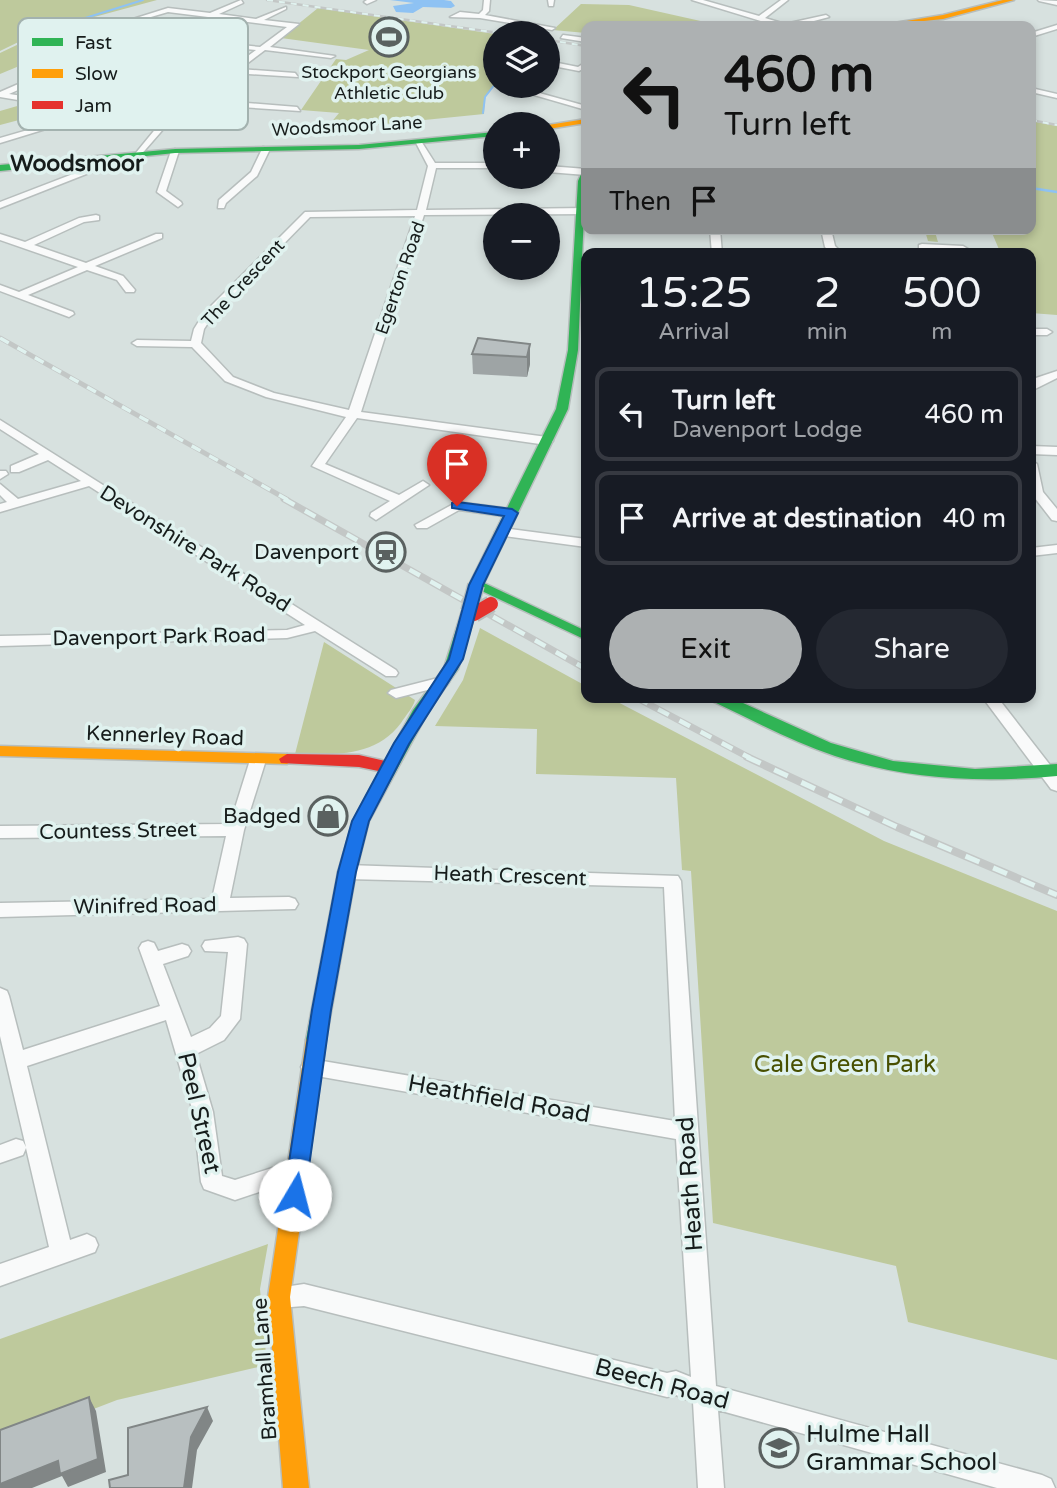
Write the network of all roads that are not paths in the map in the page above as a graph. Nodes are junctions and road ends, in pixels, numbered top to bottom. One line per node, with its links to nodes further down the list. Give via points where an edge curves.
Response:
1 (487, 0): 12 (street)
2 (695, 0): 15 (street)
3 (785, 0): 15 (street)
4 (1011, 0): 25 (main road)
5 (1041, 0): 8 (street)
6 (242, 1): 11 (street)
7 (178, 2): 10 (street)
8 (1057, 3)
9 (284, 7): 20 (street)
10 (168, 10): 11 (street); 17 (street)
11 (212, 15): 18 (street)
12 (480, 16): 14 (street); 21 (street)
13 (538, 16): 22 (street)
14 (453, 17)
15 (761, 17): 23 (street)
16 (826, 17): 24 (street)
17 (141, 18)
18 (235, 18)
19 (248, 20): 20 (street)
20 (258, 21): 31 (street, via 295,25)
21 (509, 21)
22 (530, 21)
23 (772, 21)
24 (808, 21)
25 (915, 21)
26 (1057, 27): 27 (street)
27 (1036, 33)
28 (567, 36): 29 (street)
29 (581, 39)
30 (248, 47): 31 (street)
31 (262, 48): 32 (street); 33 (street)
32 (331, 56)
33 (248, 58)
34 (560, 65): 35 (street)
35 (581, 68)
36 (248, 72): 37 (street)
37 (295, 75)
38 (18, 86): 40 (street)
39 (1036, 91): 41 (street)
40 (0, 94): 42 (street)
41 (1057, 96)
42 (18, 97)
43 (535, 98): 46 (street)
44 (248, 105): 45 (street)
45 (297, 109)
46 (581, 117)
47 (581, 120): 48 (main road)
48 (560, 124)
49 (37, 130): 52 (street)
50 (158, 130): 56 (street)
51 (483, 135): 53 (main road, Woodsmoor Lane)
52 (0, 141)
53 (418, 143): 54 (main road, Woodsmoor Lane); 58 (street)
54 (266, 149): 55 (main road, Woodsmoor Lane); 64 (street, via 253,178)
55 (175, 151): 56 (main road, Woodsmoor Lane); 62 (street, via 161,192)
56 (134, 155): 59 (main road); 63 (street, Woodsmoor Lane)
57 (483, 164): 58 (street)
58 (432, 166): 66 (street, Egerton Road)
59 (0, 168)
60 (560, 170): 61 (street)
61 (581, 172)
62 (178, 204)
63 (0, 205)
64 (221, 206)
65 (581, 211): 66 (street, The Crescent)
66 (422, 212): 81 (street, The Crescent, via 308,214 208,315); 84 (street, Egerton Road)
67 (96, 218): 70 (street, via 85,215)
68 (159, 236): 73 (street)
69 (0, 237): 70 (street)
70 (27, 245): 73 (street)
71 (922, 247): 72 (street)
72 (963, 248)
73 (87, 267): 75 (street, via 120,278); 76 (street)
74 (0, 288): 76 (street)
75 (130, 290)
76 (19, 295): 78 (street)
77 (581, 298): 79 (main road, Bramhall Lane)
78 (69, 314)
79 (580, 327): 86 (main road, Bramhall Lane, via 562,409)
80 (136, 343): 81 (street)
81 (195, 344): 84 (street, The Crescent, via 229,379 270,395)
82 (1057, 374): 83 (street)
83 (1036, 380)
84 (349, 413): 86 (street, The Crescent); 89 (street); 96 (street, via 318,466)
85 (0, 424): 90 (street, Devonshire Park Road)
86 (547, 441): 99 (main road, Bramhall Lane)
87 (1036, 450): 88 (street)
88 (1057, 451)
89 (313, 454)
90 (48, 455): 91 (street); 92 (street, Devonshire Park Road)
91 (6, 473)
92 (90, 482): 97 (street); 110 (street, Devonshire Park Road)
93 (423, 485): 96 (street)
94 (0, 488): 97 (street)
95 (1036, 495): 101 (street)
96 (399, 500): 100 (street)
97 (15, 503): 98 (street)
98 (0, 508)
99 (512, 513): 102 (street, via 457,506); 103 (main road, Bramhall Lane)
100 (376, 516)
101 (1057, 517)
102 (422, 525)
103 (502, 532): 104 (street); 107 (main road, Bramhall Lane)
104 (581, 542)
105 (1057, 549): 106 (street)
106 (1036, 551)
107 (476, 585): 108 (main road); 109 (main road, Bramhall Lane, bridge)
108 (522, 606): 109 (main road, bridge, via 491,604); 111 (main road)
109 (471, 615): 114 (main road, Bramhall Lane, via 456,659)
110 (317, 626): 112 (street, Davenport Park Road, via 287,634); 113 (street, Devonshire Park Road)
111 (581, 634)
112 (0, 641)
113 (391, 673)
114 (442, 682): 115 (street); 118 (main road, Bramhall Lane)
115 (396, 693)
116 (730, 703): 123 (main road, via 860,758 952,772)
117 (994, 703): 123 (street)
118 (402, 743): 121 (main road); 122 (main road, Bramhall Lane)
119 (0, 751): 120 (main road, Kennerley Road)
120 (258, 760): 121 (main road, Kennerley Road); 124 (street)
121 (328, 761): 122 (main road, via 359,761)
122 (385, 773): 126 (main road, Bramhall Lane, via 360,821)
123 (1054, 775)
124 (236, 830): 125 (street, Countess Street); 128 (street)
125 (0, 832)
126 (347, 872): 127 (street, Heath Crescent); 137 (main road, Bramhall Lane)
127 (672, 881): 138 (street, Heath Road)
128 (220, 904): 129 (street, Winifred Road); 130 (street, Winifred Road)
129 (289, 904)
130 (0, 910)
131 (211, 946): 135 (street, via 237,944 230,1019 217,1034)
132 (182, 951): 134 (street, Peel Street, via 151,954)
133 (0, 996): 136 (street)
134 (170, 1011): 135 (street, Peel Street); 136 (street)
135 (184, 1050): 139 (street, Peel Street, via 202,1112 212,1182 235,1190)
136 (15, 1061): 141 (street)
137 (311, 1067): 138 (street, Heathfield Road); 139 (main road, Bramhall Lane)
138 (686, 1132): 144 (street, Heath Road)
139 (298, 1170): 143 (main road, Bramhall Lane)
140 (87, 1245): 141 (street)
141 (62, 1254): 142 (street)
142 (0, 1275)
143 (279, 1297): 144 (street, Beech Road, via 304,1294 667,1385 692,1387); 145 (main road, Bramhall Lane)
144 (702, 1394): 146 (street, Heath Road); 147 (street, Beech Road)
145 (296, 1488)
146 (711, 1488)
147 (1042, 1488)

